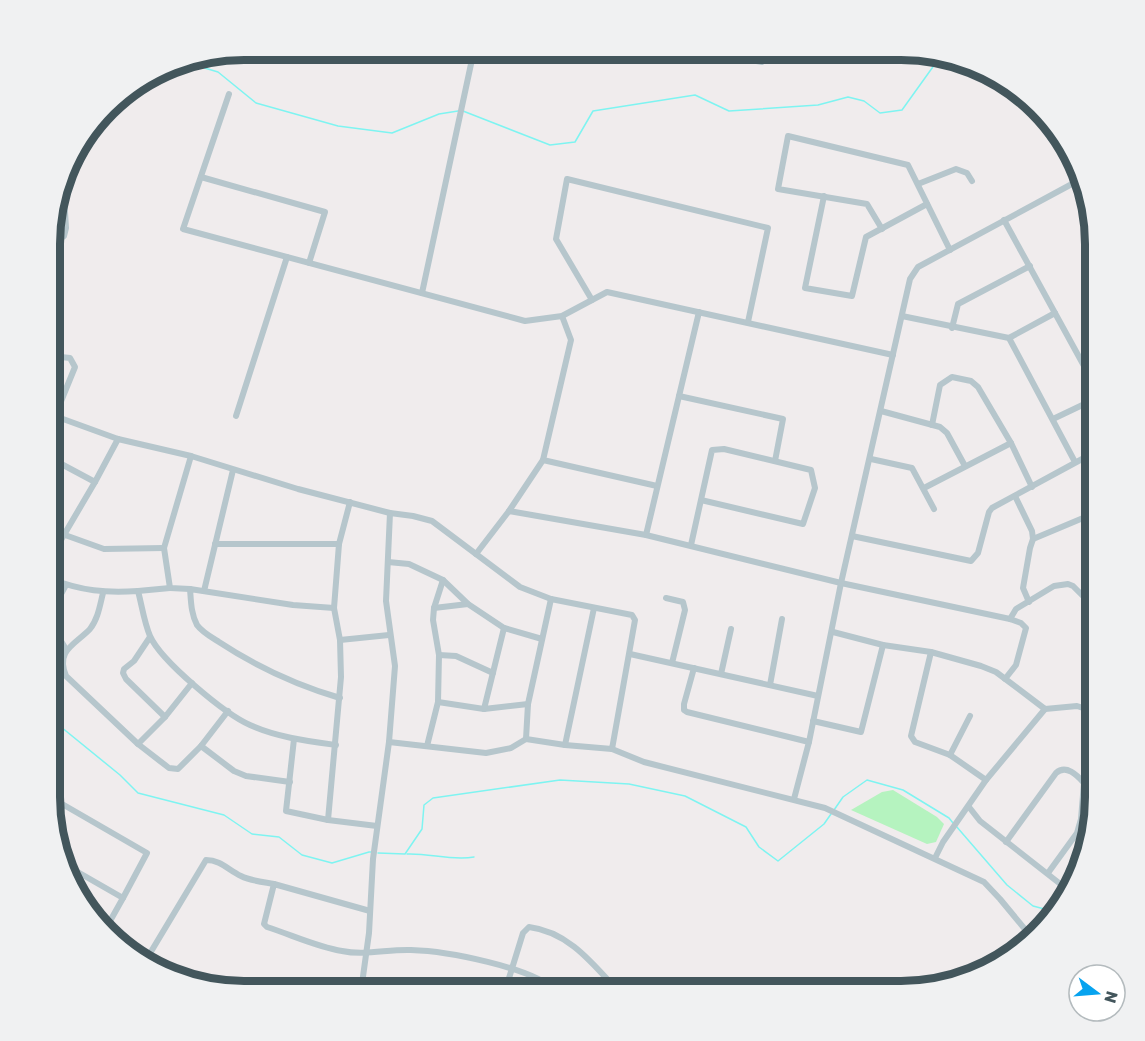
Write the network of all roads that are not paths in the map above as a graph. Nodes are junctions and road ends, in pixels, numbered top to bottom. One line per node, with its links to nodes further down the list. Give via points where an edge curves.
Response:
1 (472, 60): 19 (street)
2 (751, 60): 3 (street)
3 (762, 62)
4 (229, 94): 5 (street)
5 (201, 177): 16 (street, via 183,228); 17 (street, via 325,212)
6 (972, 182): 8 (street, via 967,173 956,169)
7 (1074, 183): 12 (street)
8 (918, 184): 9 (street, via 909,165 788,136 778,189); 10 (street)
9 (824, 196): 13 (street, via 867,204); 13 (street, via 805,288 852,296 866,237)
10 (927, 204): 13 (street); 15 (street)
11 (65, 205): 14 (street, via 66,228)
12 (1004, 220): 15 (street); 18 (street)
13 (882, 229)
14 (60, 239)
15 (950, 250): 24 (street, via 918,267 910,279)
16 (287, 257): 17 (street); 35 (street)
17 (309, 263): 19 (street)
18 (1030, 266): 22 (street); 26 (street, via 958,304)
19 (422, 293): 23 (street, via 525,321)
20 (592, 300): 21 (street, via 608,291); 23 (street); 25 (street, via 556,239 567,179 768,228)
21 (699, 312): 25 (street); 31 (street)
22 (1055, 313): 27 (street); 30 (street)
23 (562, 316): 44 (street, via 571,340)
24 (902, 316): 26 (street); 28 (street)
25 (748, 322): 28 (street)
26 (952, 328): 27 (street)
27 (1009, 338): 37 (street)
28 (893, 355): 34 (street)
29 (60, 357): 32 (street, via 70,358 75,367)
30 (1085, 368)
31 (678, 396): 45 (street, via 783,419); 51 (street)
32 (60, 400)
33 (1085, 404): 37 (street)
34 (881, 411): 38 (street); 43 (street)
35 (236, 416)
36 (60, 418): 39 (street)
37 (1053, 419): 46 (street)
38 (932, 424): 40 (street, via 940,385 952,377 970,381 978,387); 48 (street, via 947,434)
39 (118, 439): 41 (street); 50 (street)
40 (1011, 443): 48 (street); 52 (street)
41 (191, 456): 49 (street); 69 (street)
42 (1085, 457): 46 (street)
43 (871, 459): 53 (street, via 912,468); 63 (street)
44 (543, 460): 51 (street); 58 (street)
45 (775, 461): 55 (street, via 724,449 712,450); 55 (street, via 811,470 815,488 803,524)
46 (1076, 462): 52 (street)
47 (60, 463): 50 (street)
48 (965, 466): 53 (street)
49 (233, 470): 56 (street); 66 (street)
50 (95, 482): 61 (street)
51 (657, 486): 62 (street)
52 (1032, 487): 54 (street)
53 (924, 488): 57 (street)
54 (1015, 496): 63 (street, via 989,512 978,553 971,561); 64 (street)
55 (701, 500): 68 (street)
56 (350, 502): 59 (street); 67 (street)
57 (934, 509)
58 (509, 511): 62 (street); 70 (street)
59 (390, 513): 70 (street, via 432,521); 71 (street)
60 (1085, 517): 64 (street)
61 (65, 535): 65 (street); 69 (street, via 104,549)
62 (646, 535): 68 (street)
63 (852, 536): 74 (street)
64 (1034, 539): 85 (street, via 1023,588)
65 (60, 543)
66 (215, 544): 67 (street); 79 (street)
67 (339, 544): 87 (street)
68 (691, 545): 74 (street)
69 (164, 548): 76 (street)
70 (476, 554): 84 (street, via 520,587)
71 (388, 562): 72 (street, via 409,564); 95 (street)
72 (443, 580): 86 (street); 88 (street)
73 (60, 583): 75 (street)
74 (842, 584): 91 (street); 94 (street)
75 (66, 585): 80 (street); 81 (street)
76 (170, 588): 77 (street); 78 (street)
77 (190, 589): 79 (street); 113 (street, via 193,615 201,629 281,678)
78 (138, 591): 80 (street); 96 (street)
79 (204, 591): 87 (street)
80 (103, 593): 101 (street, via 97,618)
81 (60, 596)
82 (666, 598): 105 (street, via 685,606)
83 (1085, 598): 85 (street, via 1068,584 1054,586)
84 (551, 599): 89 (street); 98 (street)
85 (1029, 602): 91 (street, via 1016,609)
86 (468, 604): 88 (street); 92 (street)
87 (334, 608): 99 (street)
88 (434, 608): 104 (street)
89 (594, 608): 103 (street, via 634,617); 129 (street)
90 (782, 619): 111 (street)
91 (1010, 619): 109 (street, via 1026,628 1016,665)
92 (504, 628): 98 (street); 107 (street)
93 (731, 628): 108 (street)
94 (833, 632): 100 (street); 112 (street)
95 (389, 635): 99 (street); 125 (street, via 395,666)
96 (150, 637): 110 (street, via 171,665); 121 (street, via 123,673)
97 (60, 639): 101 (street)
98 (543, 639): 115 (street)
99 (340, 640): 113 (street)
100 (882, 645): 102 (street); 122 (street, via 861,732)
101 (66, 649): 127 (street, via 66,676)
102 (931, 652): 109 (street, via 981,666); 133 (street, via 910,736 915,742)
103 (630, 654): 105 (street); 132 (street)
104 (439, 655): 107 (street, via 456,656); 114 (street)
105 (672, 663): 106 (street)
106 (694, 668): 108 (street); 126 (street, via 684,704 687,712)
107 (493, 673): 116 (street)
108 (721, 674): 111 (street)
109 (1005, 679): 117 (street)
110 (192, 683): 119 (street); 121 (street)
111 (770, 685): 112 (street)
112 (818, 696): 122 (street)
113 (340, 698): 128 (street)
114 (438, 702): 116 (street); 131 (street)
115 (528, 704): 116 (street); 124 (street)
116 (484, 709)
117 (1045, 709): 118 (street); 134 (street)
118 (1085, 709)
119 (228, 711): 123 (street, via 252,726); 130 (street)
120 (970, 716): 133 (street)
121 (165, 717): 127 (street)
122 (813, 721): 126 (street)
123 (294, 739): 128 (street); 135 (street)
124 (526, 739): 129 (street); 131 (street, via 511,748 486,753)
125 (389, 742): 131 (street); 140 (street)
126 (808, 742): 136 (street)
127 (138, 744): 130 (street, via 173,770 182,767)
128 (336, 745): 139 (street)
129 (565, 745): 132 (street)
130 (201, 746): 135 (street, via 240,773)
131 (428, 746)
132 (612, 749): 136 (street, via 644,762)
133 (950, 755): 134 (street)
134 (986, 780): 138 (street)
135 (290, 782): 139 (street, via 286,811)
136 (794, 799): 142 (street, via 825,808)
137 (60, 802): 147 (street, via 147,853)
138 (969, 807): 141 (street); 142 (street)
139 (328, 820): 140 (street)
140 (377, 826): 148 (street)
141 (1006, 842): 144 (street); 144 (street, via 1056,773 1069,770 1084,783 1081,819 1077,833)
142 (935, 858): 150 (street, via 984,882)
143 (76, 871): 147 (street)
144 (1048, 873): 146 (street)
145 (274, 885): 148 (street); 151 (street, via 264,922 267,927 341,951); 152 (street, via 245,878 219,862 206,861)
146 (1062, 885)
147 (123, 898): 149 (street)
148 (370, 911): 151 (street)
149 (110, 922)
150 (1026, 931)
151 (367, 953): 153 (street, via 434,951); 154 (street)
152 (149, 954)
153 (513, 969): 155 (street); 156 (street); 157 (street, via 523,933 532,927 579,949)
154 (363, 981)
155 (509, 981)
156 (544, 981)
157 (609, 981)

